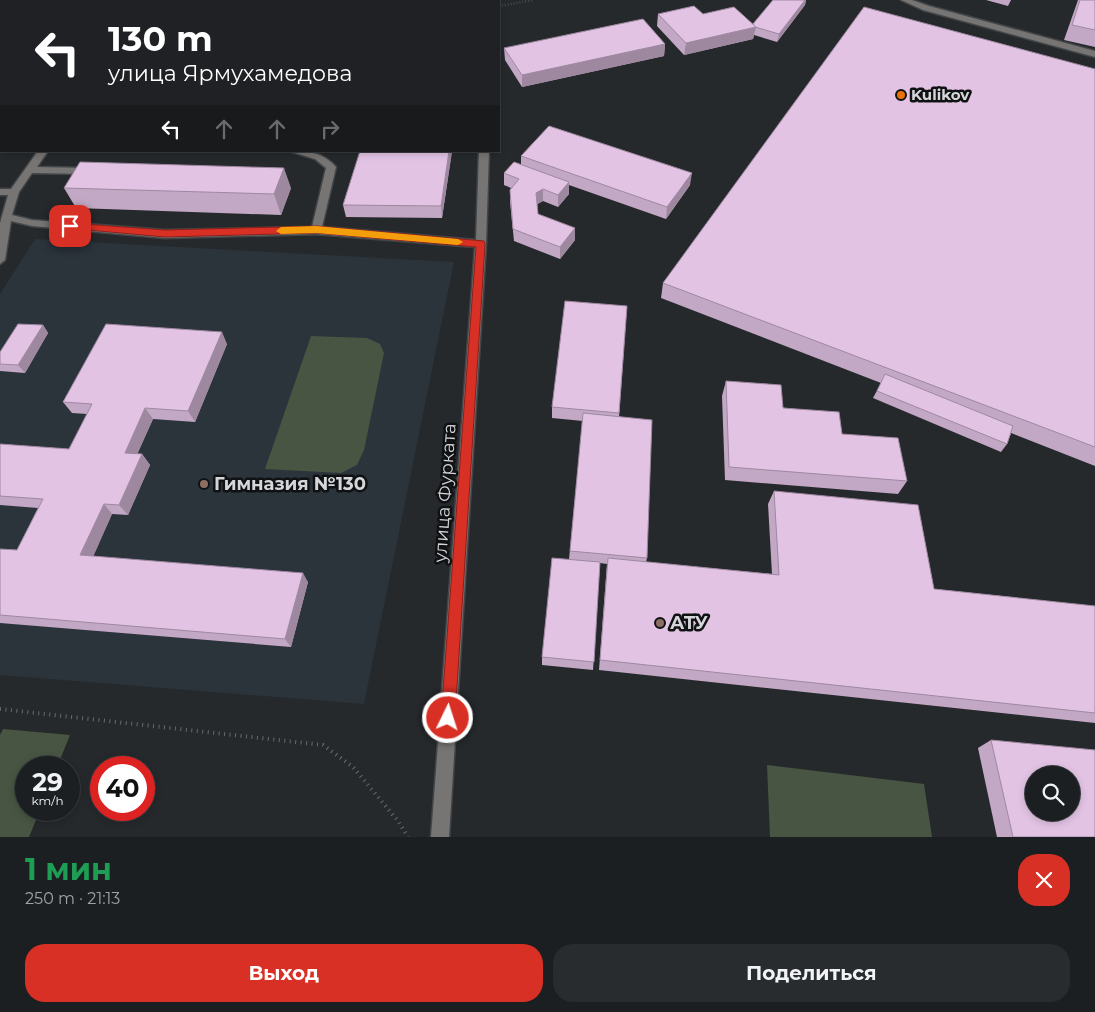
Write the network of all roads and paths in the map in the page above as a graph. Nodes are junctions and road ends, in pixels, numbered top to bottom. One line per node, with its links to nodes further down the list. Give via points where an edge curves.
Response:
1 (534, 0): 3 (path)
2 (905, 0): 4 (street)
3 (500, 6)
4 (1095, 54)
5 (41, 152): 8 (street)
6 (298, 152): 13 (street, via 318,157 331,168)
7 (484, 152): 14 (street, улица Фурката)
8 (29, 170): 9 (street); 11 (street)
9 (98, 171)
10 (0, 192): 11 (street)
11 (14, 192): 12 (street)
12 (6, 217): 13 (street, via 32,223 165,234); 15 (street)
13 (316, 230): 14 (street)
14 (481, 244): 18 (street, улица Фурката)
15 (0, 260)
16 (0, 708): 17 (path, via 323,745 353,767)
17 (408, 837)
18 (440, 837)

